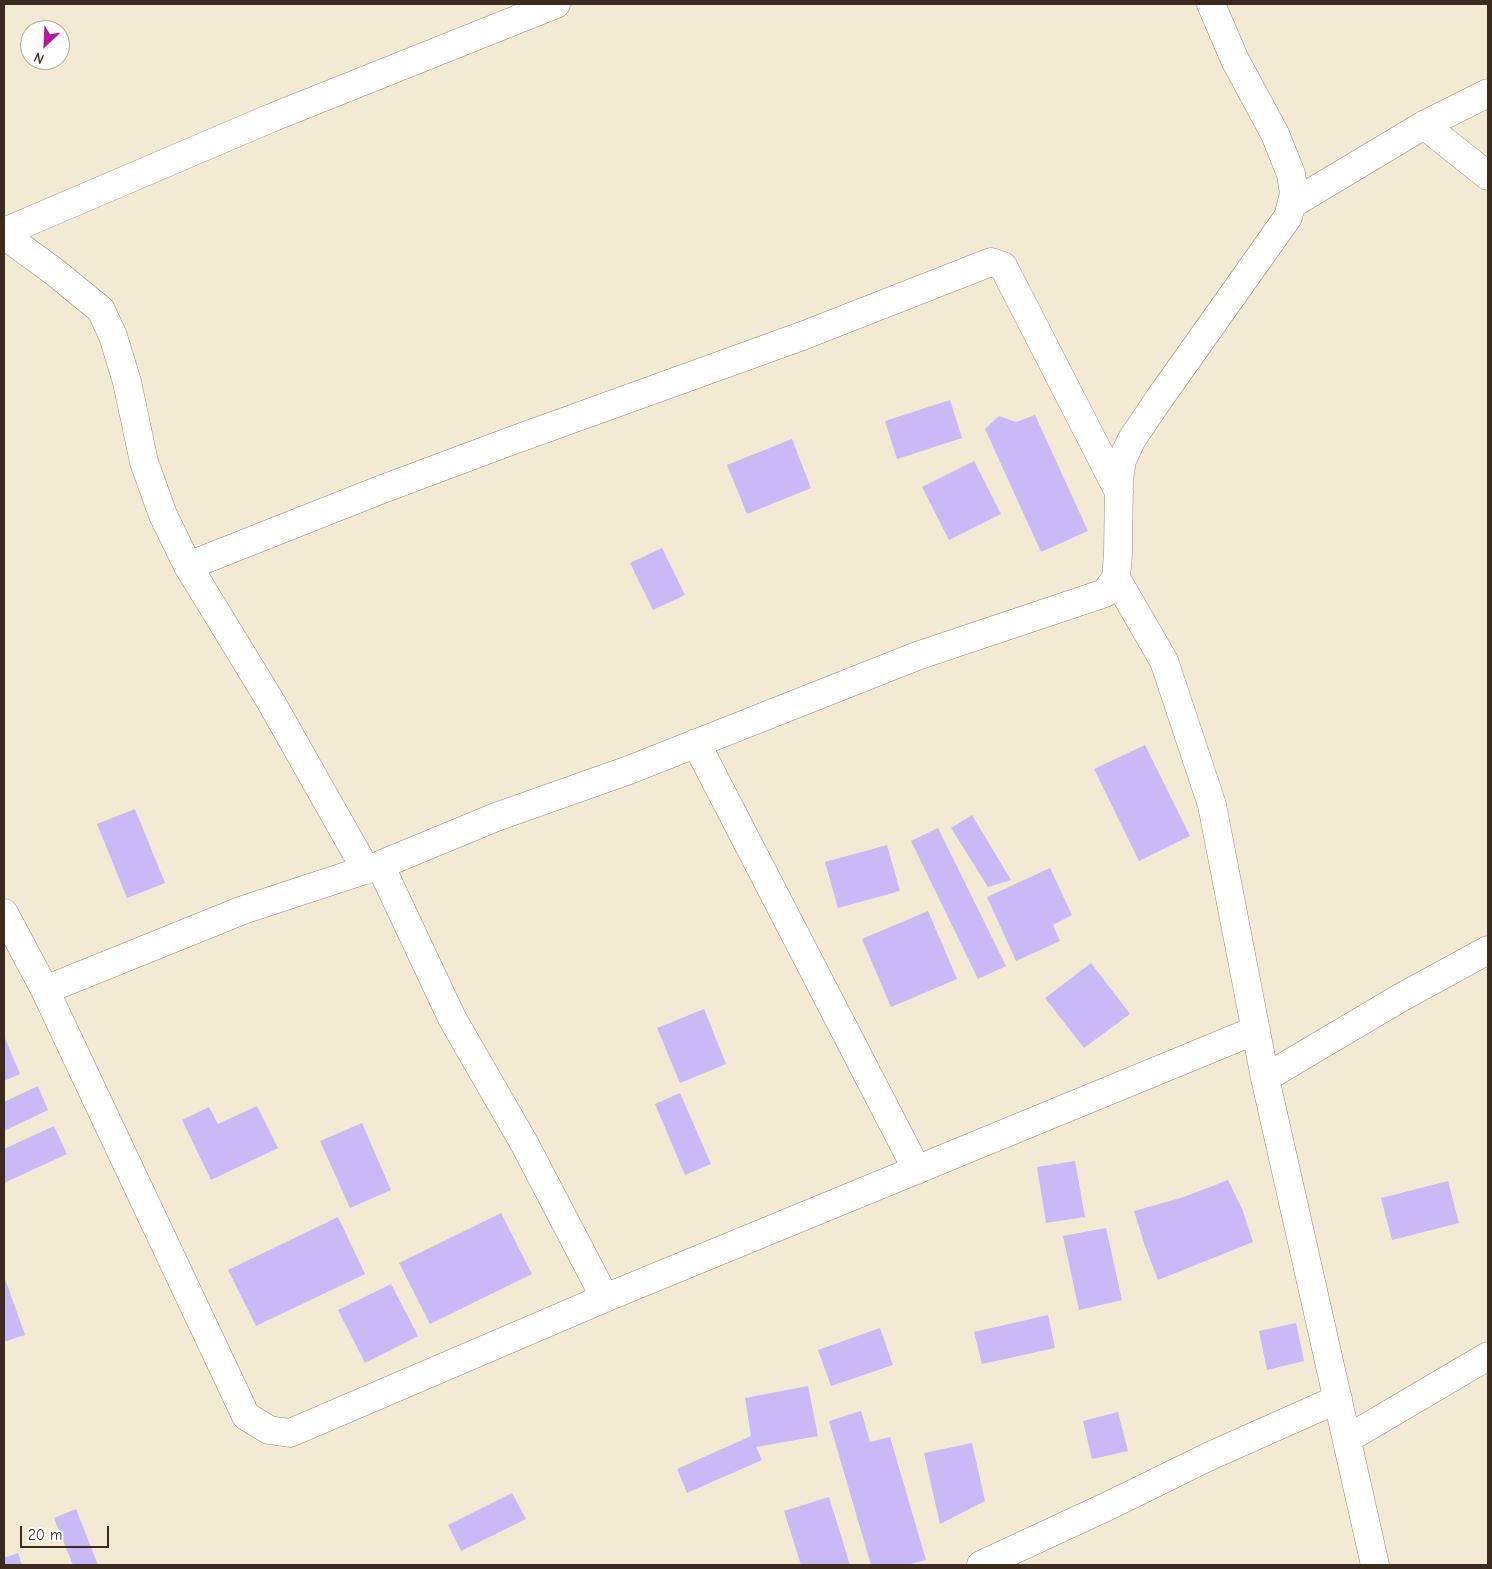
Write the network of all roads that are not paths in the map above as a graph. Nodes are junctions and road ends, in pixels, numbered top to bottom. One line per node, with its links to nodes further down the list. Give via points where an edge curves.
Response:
1 (556, 4): 7 (street, via 271,118)
2 (1211, 4): 6 (street, via 1291,174)
3 (1488, 93): 4 (street)
4 (1424, 125): 5 (street); 6 (street)
5 (1488, 176)
6 (1292, 204): 8 (street, via 1288,217 1132,439 1122,460)
7 (4, 234): 9 (street, via 101,310 127,382 144,462 163,515)
8 (1119, 492): 9 (street, via 1003,266 991,262 802,336 415,477); 10 (street)
9 (188, 566): 12 (street)
10 (1116, 578): 11 (street, via 1105,593 917,656); 16 (street, via 1164,661 1212,806)
11 (696, 743): 12 (street, via 496,817); 18 (street)
12 (373, 868): 15 (street, via 243,910); 19 (street)
13 (4, 913): 15 (street)
14 (1488, 950): 17 (street)
15 (45, 990): 19 (street, via 246,1416 269,1430 290,1433)
16 (1256, 1030): 17 (street); 18 (street)
17 (1265, 1078): 21 (street)
18 (916, 1170): 19 (street)
19 (605, 1298)
20 (1488, 1356): 22 (street)
21 (1338, 1399): 22 (street); 23 (street)
22 (1347, 1439): 24 (street)
23 (981, 1565)
24 (1375, 1565)

